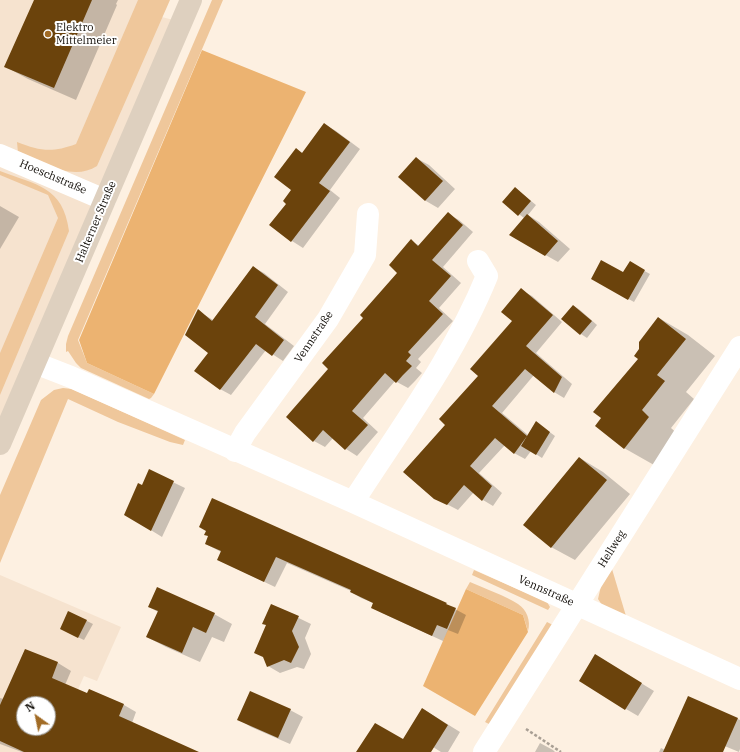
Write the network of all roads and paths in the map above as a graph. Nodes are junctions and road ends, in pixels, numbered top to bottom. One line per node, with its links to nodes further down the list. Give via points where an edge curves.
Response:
1 (191, 0): 3 (main road, Halterner Straße)
2 (0, 155): 3 (street, Hoeschstraße)
3 (105, 200): 7 (main road, Halterner Straße)
4 (368, 214): 9 (street, Vennstraße, via 365,254 328,319)
5 (478, 261): 10 (street, via 487,276 477,300 444,363)
6 (740, 346): 11 (street, Hellweg)
7 (35, 363): 8 (main road, Halterner Straße); 9 (street, Vennstraße)
8 (0, 444)
9 (235, 451): 10 (street, Vennstraße)
10 (353, 502): 11 (street, Vennstraße)
11 (577, 604): 12 (street, Vennstraße); 14 (street, Hellweg)
12 (740, 679)
13 (522, 727): 15 (path)
14 (484, 752)
15 (561, 752)

